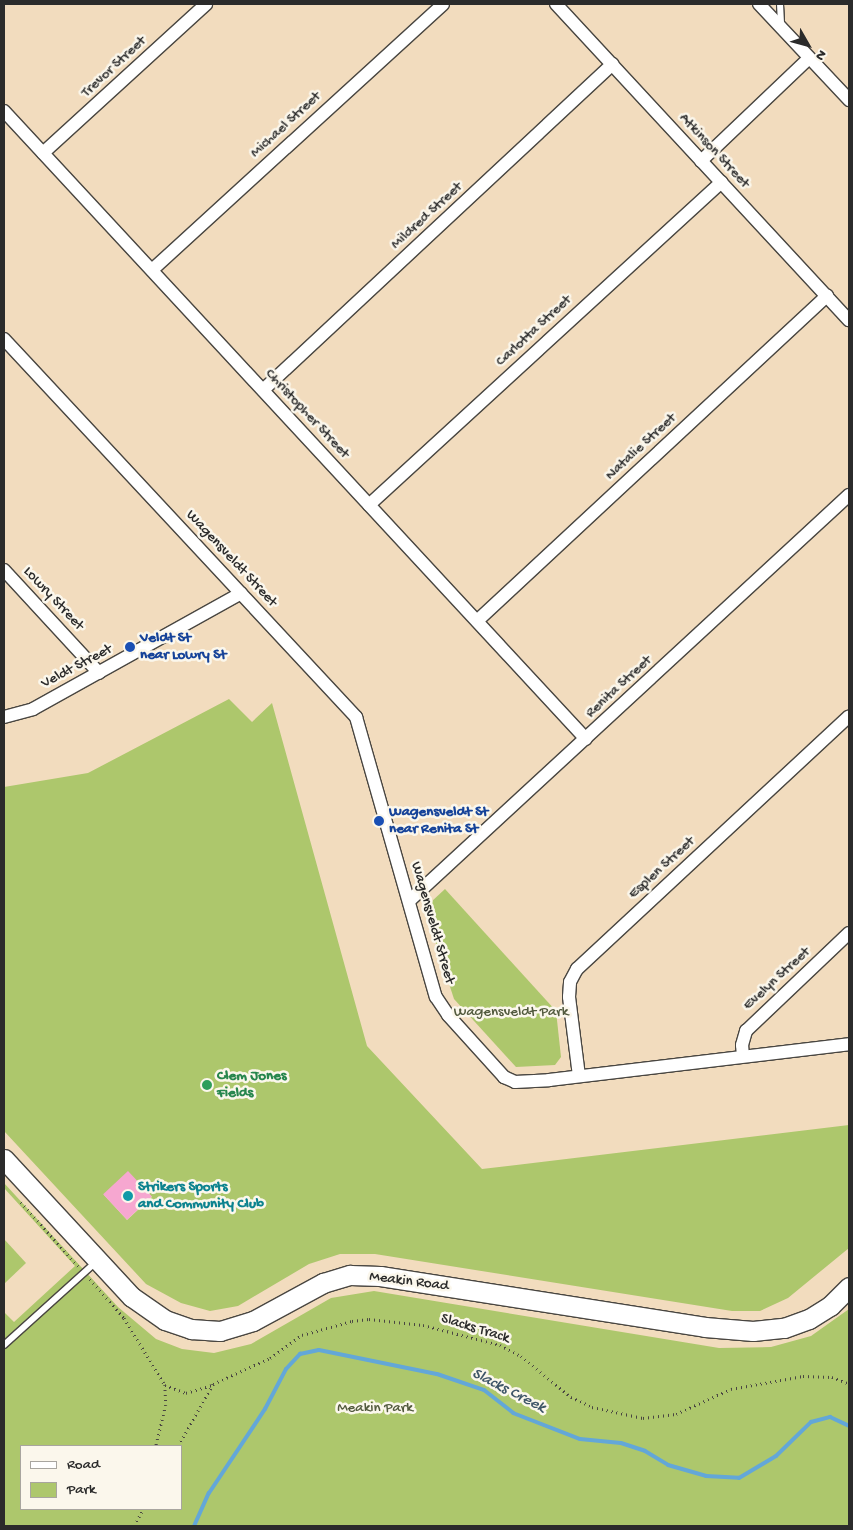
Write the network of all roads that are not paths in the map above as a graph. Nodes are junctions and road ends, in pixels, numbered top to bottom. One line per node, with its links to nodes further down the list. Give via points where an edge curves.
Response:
1 (206, 4): 11 (street, Trevor Street)
2 (443, 4): 14 (street, Michael Street)
3 (556, 4): 8 (street, Atkinson Street)
4 (759, 4): 6 (street)
5 (780, 4): 6 (lane)
6 (781, 28): 7 (street)
7 (810, 58): 9 (street); 12 (street)
8 (612, 64): 12 (street, Atkinson Street); 18 (street, Mildred Street)
9 (849, 100)
10 (7, 119): 11 (street, Christopher Street)
11 (43, 154): 14 (street, Christopher Street)
12 (701, 161): 13 (street, Atkinson Street)
13 (721, 182): 15 (street, Atkinson Street); 20 (street, Carlotta Street)
14 (152, 270): 18 (street, Christopher Street)
15 (827, 296): 16 (street, Atkinson Street); 23 (street, Natalie Street)
16 (849, 320)
17 (4, 339): 22 (street, Wagensveldt Street)
18 (263, 390): 20 (street, Christopher Street)
19 (849, 495): 27 (street, Renita Street)
20 (369, 505): 23 (street, Christopher Street)
21 (4, 570): 24 (street, Lowry Street)
22 (241, 593): 24 (street, Veldt Street); 28 (street, Wagensveldt Street, via 356,717)
23 (477, 621): 27 (street, Christopher Street)
24 (99, 673): 26 (street, Veldt Street, via 33,709)
25 (849, 716): 32 (street, Esplen Street, via 577,969 570,982 569,997)
26 (4, 717)
27 (586, 739): 28 (street, Renita Street)
28 (409, 901): 32 (street, Wagensveldt Street, via 442,1007 504,1077 523,1082)
29 (849, 932): 31 (street, Evelyn Street, via 746,1031)
30 (849, 1044): 31 (street, Wagensveldt Street)
31 (743, 1056): 32 (street, Wagensveldt Street)
32 (579, 1076)
33 (4, 1159): 34 (street, Meakin Road)
34 (91, 1267): 35 (street, Meakin Road, via 165,1320 191,1328 220,1331 253,1321 314,1287 350,1276 380,1276 705,1327 753,1331 784,1328 809,1319 830,1306); 36 (lane)
35 (849, 1287)
36 (4, 1345)

